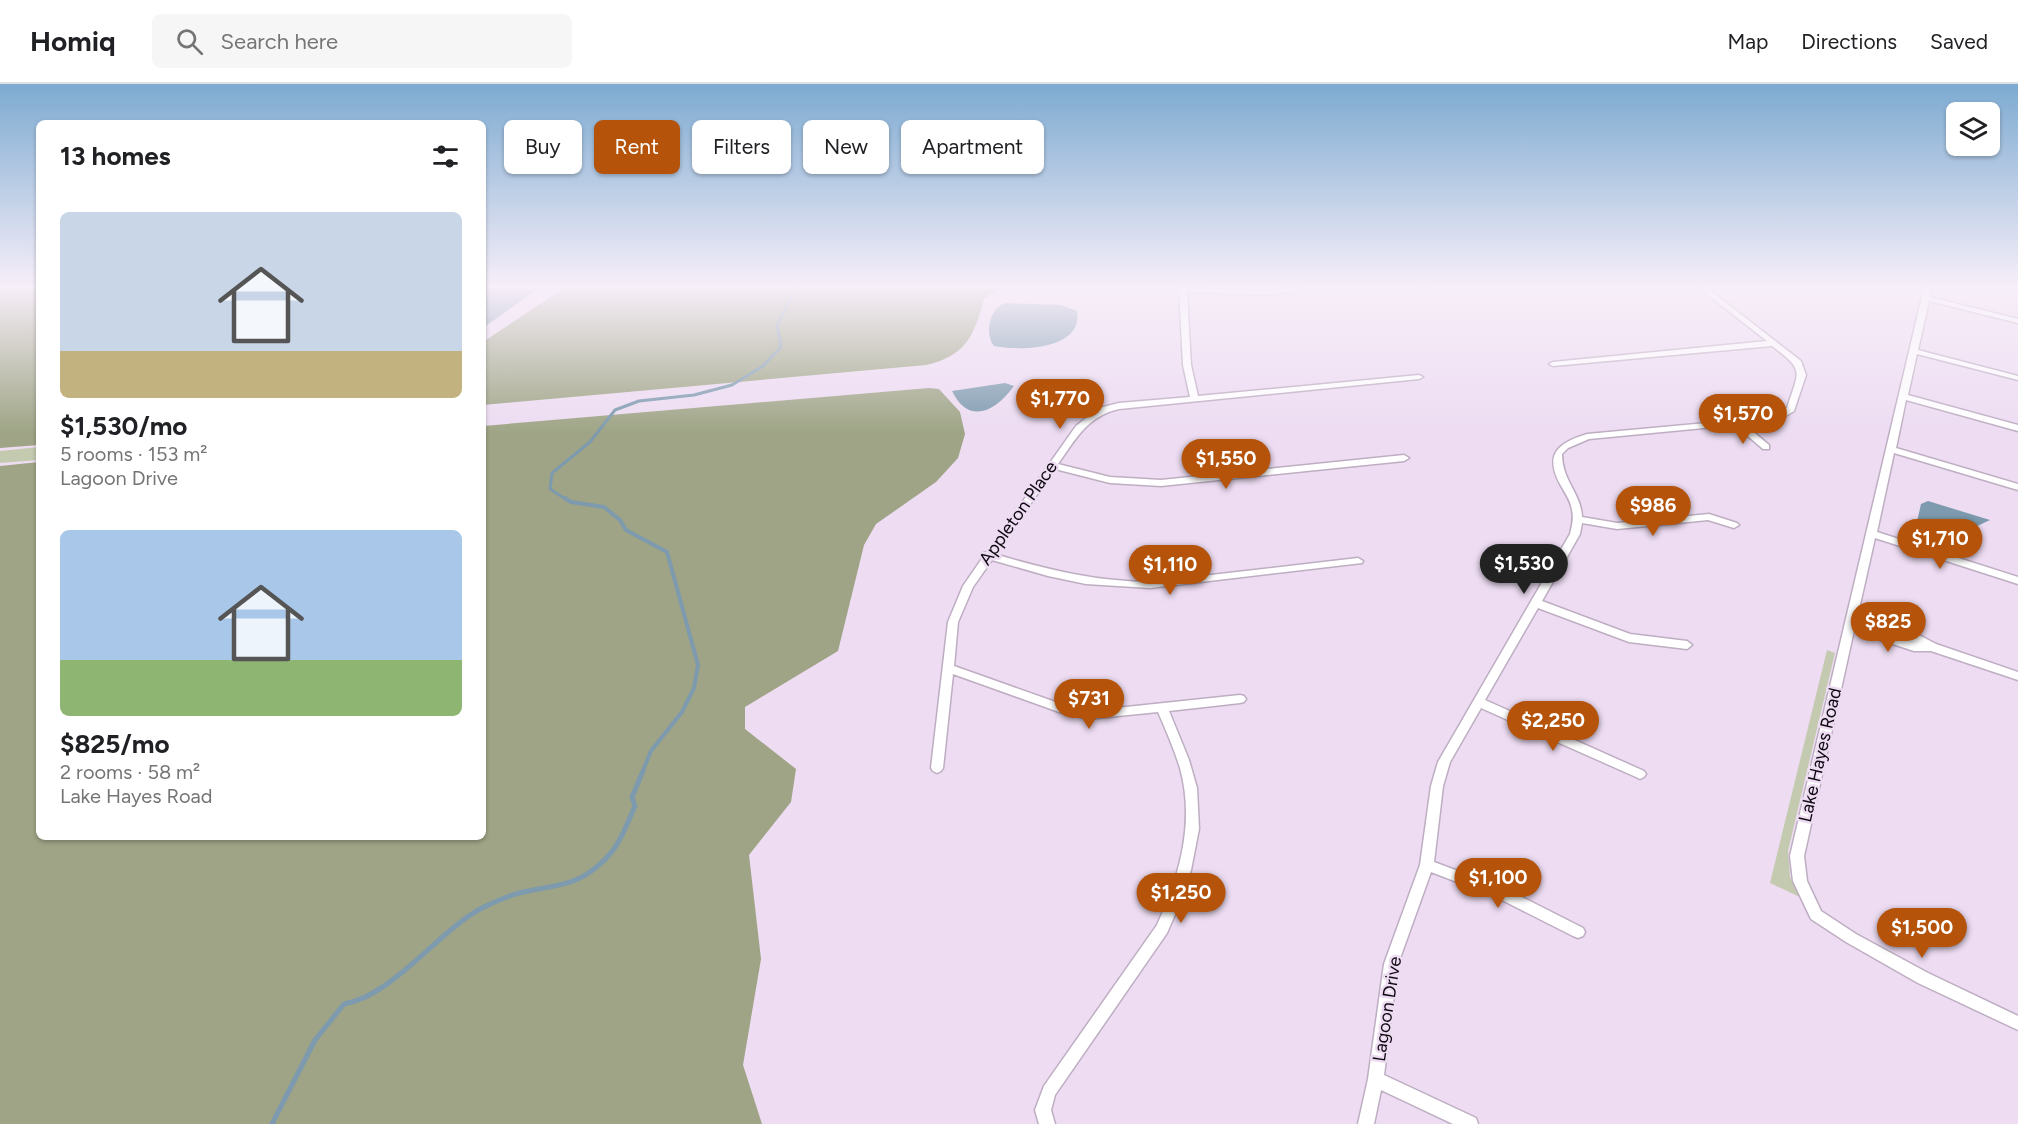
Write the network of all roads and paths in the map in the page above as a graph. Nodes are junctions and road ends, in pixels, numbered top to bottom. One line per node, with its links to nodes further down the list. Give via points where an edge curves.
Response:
1 (1185, 337): 10 (street, via 1186,365)
2 (1766, 337): 4 (street)
3 (1917, 337): 5 (street, Lake Hayes Road)
4 (1774, 343): 6 (street); 11 (street, via 1802,368 1791,409 1774,419)
5 (1913, 351): 8 (street); 9 (street, Lake Hayes Road)
6 (1553, 364)
7 (1419, 377): 10 (street, Appleton Place)
8 (2018, 378)
9 (1902, 396): 12 (street); 14 (street, Lake Hayes Road)
10 (1194, 398): 16 (street, Appleton Place, via 1102,410 1079,428)
11 (1737, 423): 13 (street); 18 (street, via 1587,437 1564,446 1557,463)
12 (2018, 428)
13 (1766, 447)
14 (1890, 449): 17 (street); 20 (street, Lake Hayes Road)
15 (1404, 458): 16 (street, via 1161,483 1110,480)
16 (1052, 465): 21 (street, Appleton Place)
17 (2018, 486)
18 (1580, 519): 19 (street, via 1617,526 1709,517); 24 (street, Lagoon Drive)
19 (1734, 525)
20 (1871, 533): 23 (street); 25 (street, Lake Hayes Road)
21 (987, 555): 22 (street, via 1085,583 1118,585 1150,585); 27 (street, Appleton Place, via 968,585 953,622)
22 (1358, 561)
23 (2018, 581)
24 (1536, 603): 26 (street, via 1629,638); 30 (street, Lagoon Drive)
25 (1857, 622): 28 (street, via 1866,631 1914,647 1932,647); 36 (street, Lake Hayes Road, via 1797,856 1800,881 1816,915 1851,938)
26 (1687, 645)
27 (947, 668): 31 (street, via 1088,715); 32 (street, Appleton Place)
28 (2018, 676)
29 (1240, 699): 31 (street)
30 (1478, 702): 33 (street); 34 (street, Lagoon Drive, via 1444,762)
31 (1162, 707): 38 (street, via 1186,768 1193,804 1186,869 1162,929 1049,1091 1043,1110)
32 (937, 768)
33 (1640, 774)
34 (1427, 865): 35 (street, via 1501,893); 37 (street, Lagoon Drive, via 1391,964)
35 (1578, 932)
36 (2018, 1023)
37 (1376, 1079): 39 (street, Lagoon Drive); 40 (street)
38 (1047, 1124)
39 (1366, 1124)
40 (1470, 1124)

